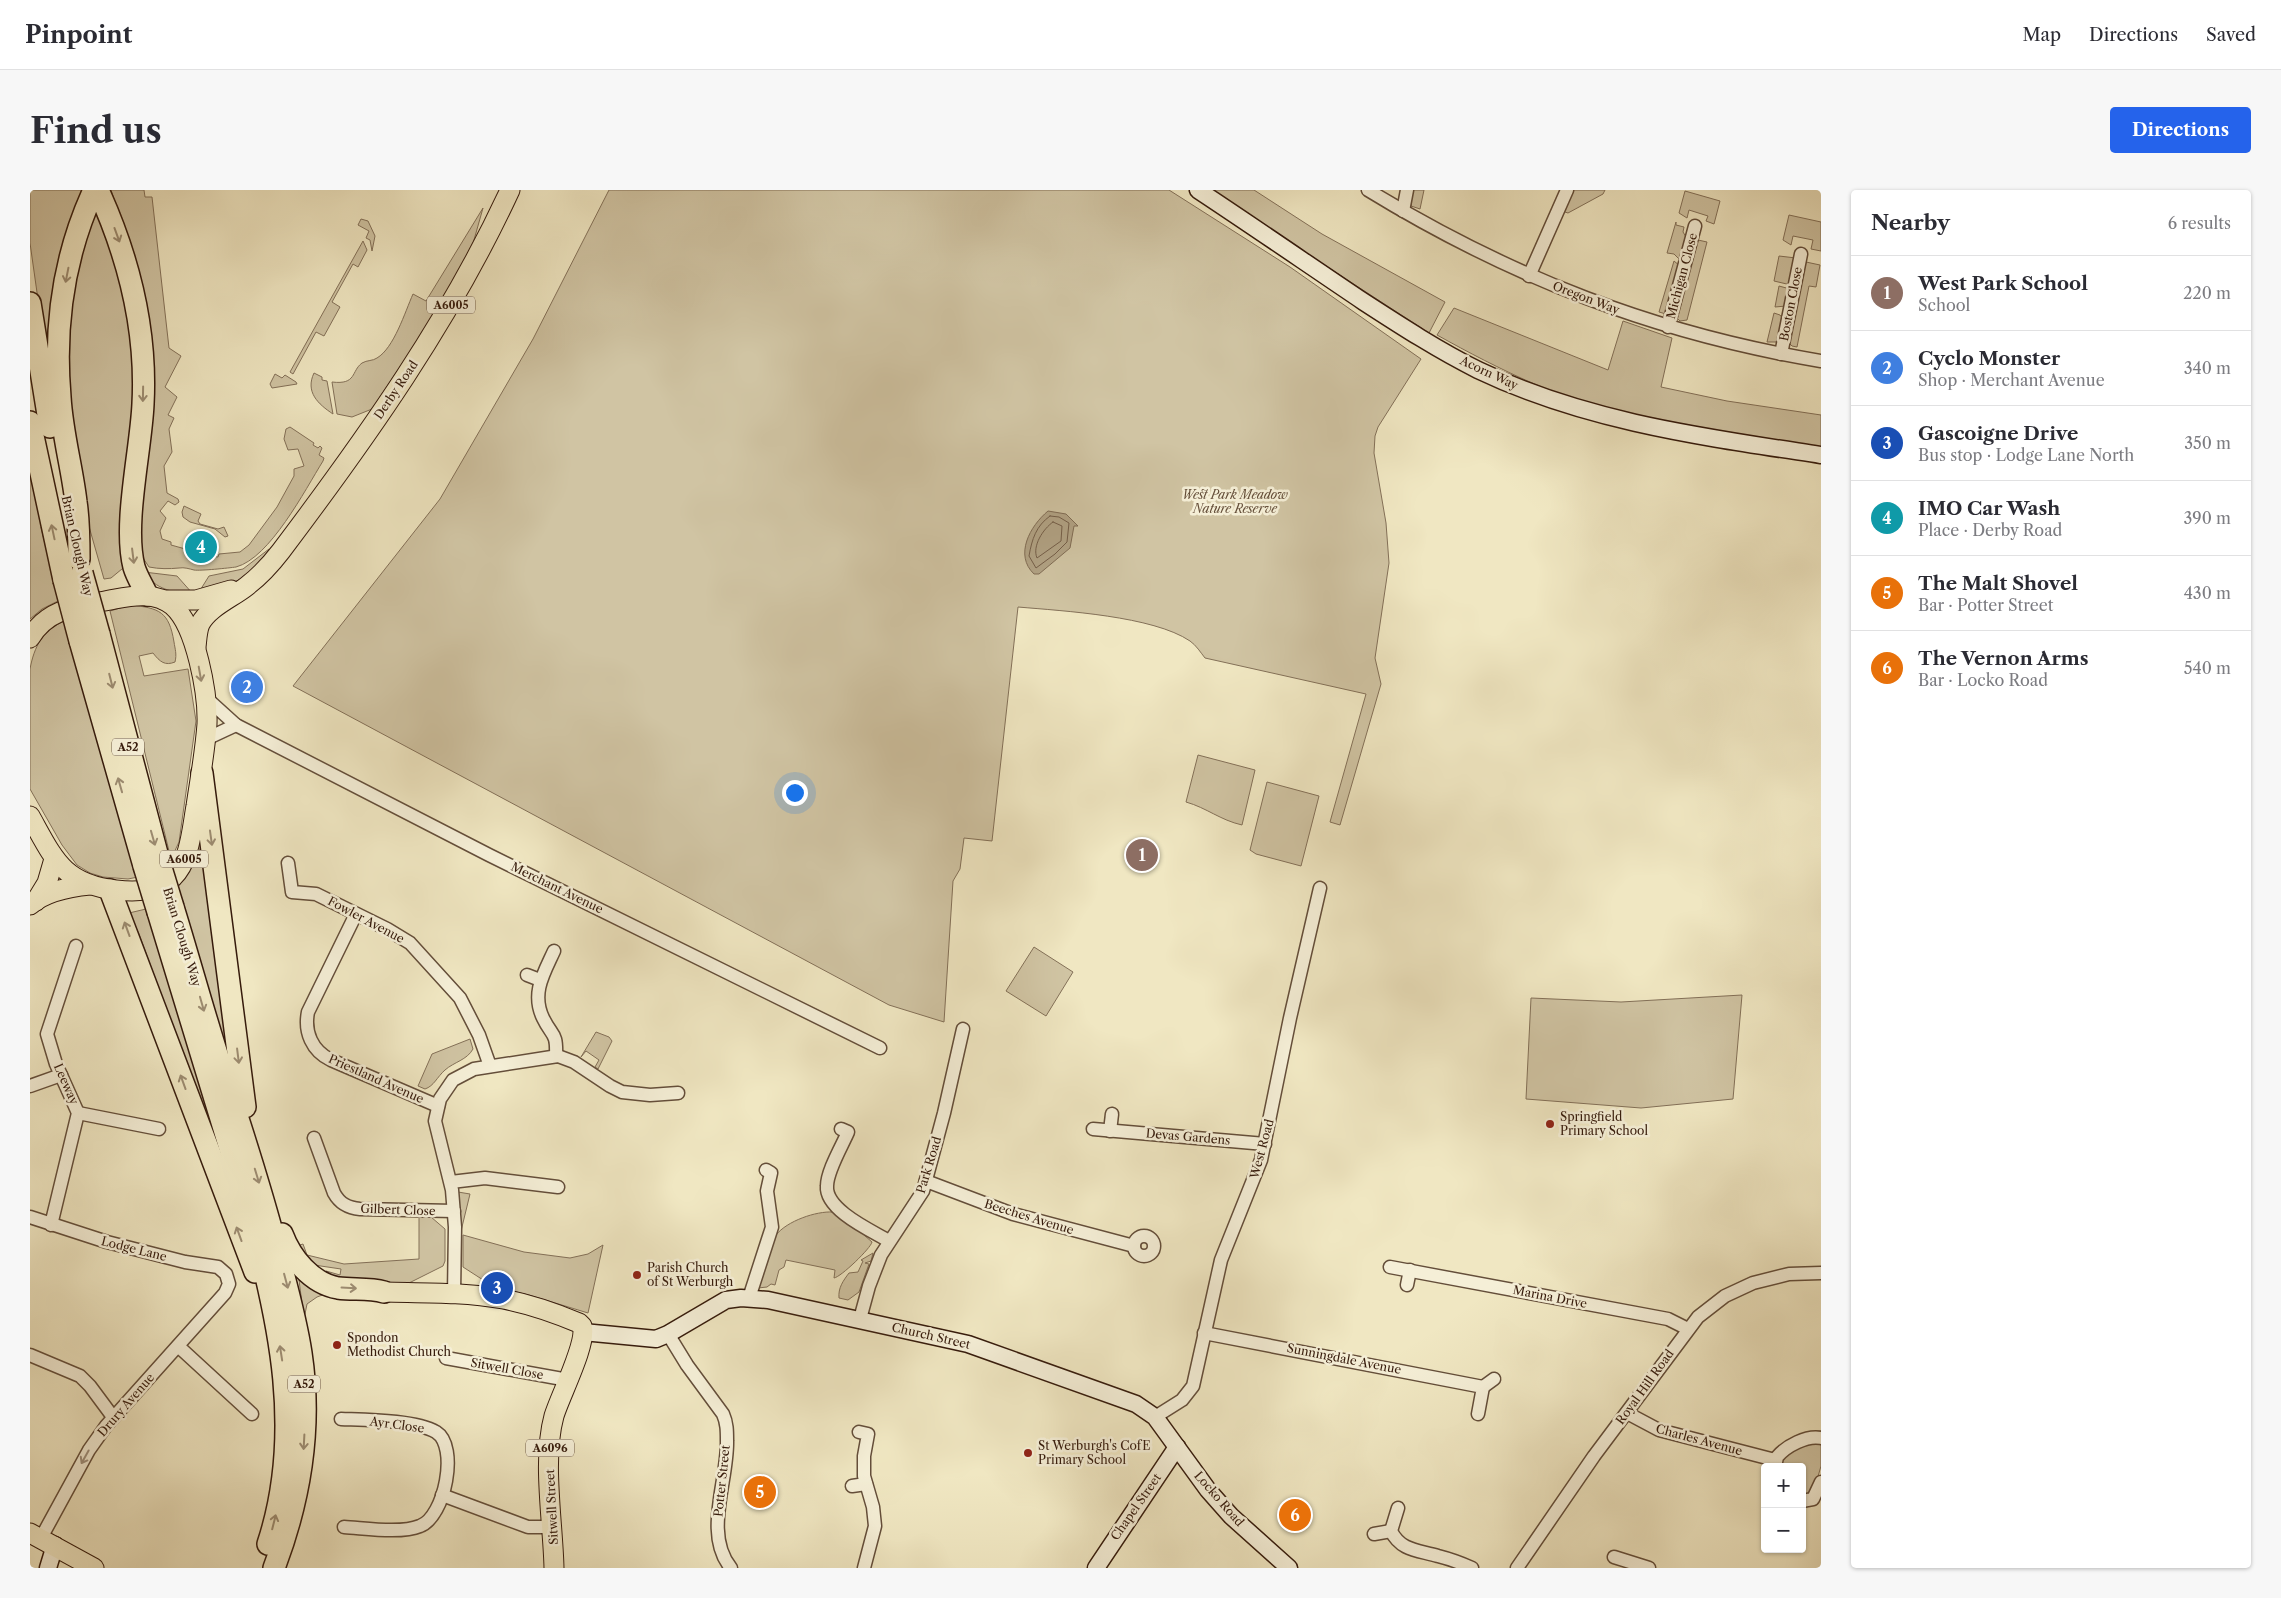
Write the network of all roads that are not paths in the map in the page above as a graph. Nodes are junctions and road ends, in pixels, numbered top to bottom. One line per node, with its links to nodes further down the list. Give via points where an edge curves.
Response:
1 (510, 190): 18 (main road, Derby Road / A6005, via 476,261 414,365 360,443)
2 (1198, 190): 16 (street, Acorn Way, via 1428,344 1478,370 1575,408 1636,424)
3 (1368, 190): 7 (street, Oregon Way)
4 (1407, 190): 7 (street)
5 (1567, 190): 10 (street)
6 (94, 192): 17 (highway, one-way to 17, via 69,263 59,324 60,399 76,500); 19 (highway, one-way to 19, via 125,259 141,332 143,403 132,515 132,549 135,568)
7 (1403, 211): 10 (street, Oregon Way)
8 (1695, 226): 12 (street, Michigan Close)
9 (1801, 254): 13 (street, Boston Close)
10 (1529, 276): 12 (street, Oregon Way, via 1602,305)
11 (30, 303): 17 (highway, Brian Clough Way / A52)
12 (1668, 326): 13 (street, Oregon Way, via 1722,342)
13 (1781, 354): 14 (street, Oregon Way)
14 (1821, 361)
15 (30, 422): 17 (highway, Brian Clough Way / A52, one-way to 15)
16 (1821, 455)
17 (75, 571): 33 (highway, Brian Clough Way / A52, bridge)
18 (259, 576): 19 (main road, Derby Road / A6005, via 210,597 185,601); 21 (main road, Derby Road / A6005, via 203,620)
19 (155, 598): 20 (main road, A6005, via 133,596 64,610 50,615); 21 (main road, via 171,604 189,627)
20 (30, 638)
21 (196, 651): 22 (main road, A6005, one-way to 22)
22 (204, 696): 23 (street, Merchant Avenue); 24 (main road, A6005)
23 (236, 725): 24 (street); 40 (street, Merchant Avenue)
24 (206, 739): 25 (main road, A6005)
25 (202, 772): 31 (main road, A6005, via 188,848 174,876 159,887 143,891); 55 (highway, one-way to 55)
26 (30, 816): 27 (main road)
27 (54, 859): 29 (main road, via 71,877); 32 (main road, A6005, via 47,883)
28 (288, 863): 34 (street, Fowler Avenue, via 292,892 311,892)
29 (90, 885): 31 (main road, A6005); 32 (main road, A6005, via 68,888)
30 (1320, 888): 53 (street, West Road)
31 (110, 890): 74 (highway, one-way to 31, via 242,1243)
32 (33, 903)
33 (165, 910): 55 (highway, Brian Clough Way / A52, one-way to 55); 74 (highway, Brian Clough Way / A52, via 263,1261)
34 (356, 914): 42 (street, Fowler Avenue, via 404,938 454,990 476,1029); 46 (street, Priestland Avenue, via 308,1012 307,1029 311,1042 331,1060)
35 (76, 946): 43 (street, Leeway, via 47,1034)
36 (554, 951): 38 (street)
37 (527, 975): 38 (street)
38 (540, 980): 41 (street, via 537,992 541,1014 556,1037)
39 (962, 1029): 57 (street, Park Road)
40 (880, 1048)
41 (556, 1056): 42 (street); 45 (street, via 574,1062 614,1094)
42 (490, 1066): 46 (street, via 471,1070 456,1078 445,1090)
43 (61, 1075): 44 (street); 47 (street, Leeway)
44 (30, 1086)
45 (678, 1093)
46 (438, 1106): 58 (street, via 436,1132)
47 (78, 1113): 49 (street); 63 (street, Leeway)
48 (1112, 1114): 52 (street)
49 (160, 1129)
50 (841, 1129): 64 (street, via 848,1132 826,1185 826,1203)
51 (1093, 1129): 52 (street, Devas Gardens)
52 (1110, 1131): 53 (street, Devas Gardens)
53 (1265, 1144): 78 (street, West Road, via 1256,1175 1221,1260)
54 (321, 1145): 61 (street, Gilbert Close, via 334,1193 347,1207)
55 (250, 1152): 60 (highway, Brian Clough Way / A52, one-way to 60)
56 (766, 1170): 73 (street, via 771,1173 767,1191 772,1227)
57 (926, 1181): 64 (street, Park Road, via 917,1202); 65 (street, Beeches Avenue, via 1013,1214)
58 (451, 1182): 59 (street, via 485,1178); 61 (street)
59 (552, 1190)
60 (265, 1200): 71 (highway, one-way to 71, via 293,1256 315,1278 332,1286); 112 (highway, Brian Clough Way / A52, one-way to 112, via 297,1328 305,1399 299,1482)
61 (454, 1211): 72 (street)
62 (30, 1217): 63 (street, Lodge Lane)
63 (51, 1225): 70 (street, Lodge Lane, via 128,1248 218,1267 226,1274)
64 (889, 1241): 75 (street, Park Road, via 869,1286)
65 (1134, 1246)
66 (1390, 1266): 67 (street, Marina Drive)
67 (1410, 1270): 69 (street); 76 (street, Marina Drive, via 1673,1321)
68 (1821, 1273): 76 (street, Royal Hill Road, via 1789,1274 1745,1286 1710,1306)
69 (1407, 1285)
70 (229, 1286): 80 (street, Drury Avenue)
71 (384, 1292): 72 (main road)
72 (454, 1294): 77 (main road, via 497,1298 530,1306 579,1323)
73 (748, 1298): 75 (street, Church Street); 79 (street, Church Street, via 726,1300)
74 (273, 1310): 111 (highway, Brian Clough Way / A52, one-way to 74, via 278,1504 286,1439 285,1385)
75 (860, 1319): 90 (street, Church Street, via 968,1344 1136,1404)
76 (1688, 1329): 86 (street, Royal Hill Road)
77 (584, 1332): 79 (street, via 651,1339); 84 (main road, Sitwell Street / A6096)
78 (1204, 1332): 85 (street, Sunningdale Avenue); 90 (street, West Road, via 1191,1390)
79 (668, 1334): 114 (street, Potter Street, via 727,1422 726,1463 717,1529 721,1554)
80 (178, 1346): 87 (street); 89 (street, Drury Avenue)
81 (30, 1355): 89 (street, via 80,1376)
82 (446, 1358): 84 (street, Sitwell Close)
83 (1494, 1378): 85 (street)
84 (568, 1380): 104 (main road, Sitwell Street / A6096, via 555,1414 550,1443)
85 (1483, 1387): 88 (street)
86 (1627, 1413): 95 (street, Charles Avenue, via 1660,1430); 119 (street, Royal Hill Road)
87 (252, 1414)
88 (1478, 1414)
89 (113, 1417): 107 (street, Drury Avenue, one-way to 107, via 89,1450)
90 (1156, 1417): 94 (street, Church Street)
91 (347, 1423): 100 (street, Ayr Close, via 406,1424 440,1435 448,1451)
92 (859, 1432): 98 (street, via 868,1434 863,1463)
93 (1821, 1438): 96 (street, Charles Avenue, via 1799,1442 1780,1454)
94 (1177, 1447): 116 (street, Chapel Street); 117 (street, Locko Road, via 1231,1516)
95 (1772, 1463)
96 (1776, 1463)
97 (1821, 1482): 101 (street, via 1812,1499)
98 (866, 1484): 99 (street); 115 (street, via 875,1517)
99 (852, 1486)
100 (442, 1495): 103 (street, Ayr Close, via 425,1529); 104 (street, via 528,1527)
101 (1806, 1500)
102 (1398, 1508): 105 (street)
103 (351, 1524)
104 (552, 1527): 113 (main road, Sitwell Street / A6096)
105 (1391, 1531): 106 (street); 118 (street, via 1408,1549 1437,1555)
106 (1374, 1534)
107 (42, 1539): 109 (street); 110 (main road)
108 (1614, 1557): 120 (street)
109 (48, 1568)
110 (94, 1568)
111 (259, 1568)
112 (274, 1568)
113 (554, 1568)
114 (730, 1568)
115 (864, 1568)
116 (1096, 1568)
117 (1288, 1568)
118 (1472, 1568)
119 (1517, 1568)
120 (1649, 1568)

